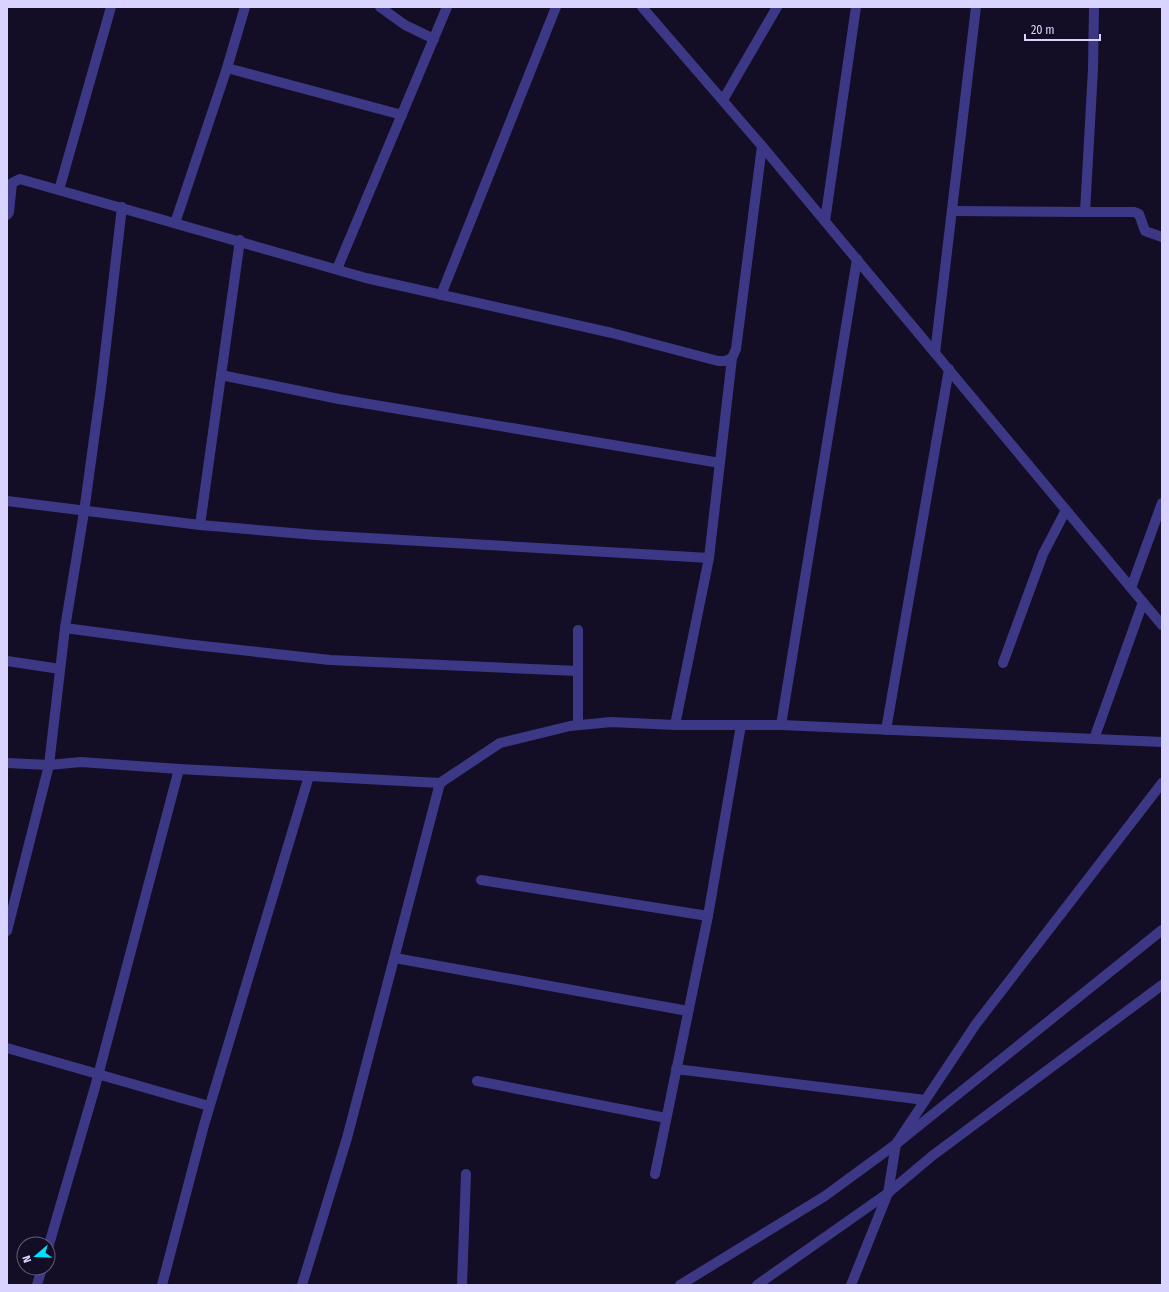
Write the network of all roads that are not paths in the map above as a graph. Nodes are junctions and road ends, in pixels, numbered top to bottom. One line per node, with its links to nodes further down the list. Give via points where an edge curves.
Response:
1 (111, 7): 16 (street)
2 (245, 7): 12 (street)
3 (380, 7): 11 (street, via 405,25)
4 (447, 7): 11 (street)
5 (556, 7): 27 (street)
6 (642, 7): 13 (street)
7 (776, 7): 13 (street)
8 (856, 7): 21 (street)
9 (976, 7): 18 (street)
10 (1094, 7): 19 (street)
11 (434, 39): 14 (street)
12 (227, 68): 14 (street); 22 (street)
13 (723, 100): 15 (street)
14 (402, 115): 26 (street)
15 (762, 146): 21 (street); 29 (street, via 736,349)
16 (59, 190): 17 (street); 20 (street, via 16,180 11,188)
17 (122, 207): 22 (street); 36 (street)
18 (953, 211): 19 (street); 28 (street)
19 (1085, 212): 23 (street, via 1134,212 1139,214 1145,231)
20 (7, 216)
21 (825, 221): 25 (street)
22 (175, 223): 24 (street)
23 (1162, 237)
24 (240, 240): 26 (street); 31 (street)
25 (857, 259): 28 (street); 51 (street)
26 (337, 269): 27 (street)
27 (441, 294): 29 (street, via 612,333 718,361)
28 (935, 353): 30 (street)
29 (732, 358): 32 (street)
30 (948, 369): 35 (street); 52 (street)
31 (221, 375): 32 (street, via 339,399); 37 (street)
32 (720, 463): 38 (street)
33 (7, 501): 36 (street)
34 (1162, 503): 39 (street)
35 (1066, 510): 39 (street); 45 (street, via 1043,554)
36 (84, 512): 37 (street); 42 (street)
37 (200, 526): 38 (street, via 462,545)
38 (709, 558): 48 (street)
39 (1131, 588): 40 (street)
40 (1143, 602): 41 (street); 53 (street)
41 (1162, 625)
42 (65, 628): 46 (street); 47 (street, via 330,660)
43 (578, 630): 47 (street)
44 (7, 661): 46 (street)
45 (1003, 663)
46 (60, 669): 56 (street)
47 (578, 671): 49 (street)
48 (675, 724): 49 (street, via 611,722); 50 (street)
49 (578, 725): 59 (street, via 500,743)
50 (741, 725): 51 (street); 62 (street)
51 (781, 725): 52 (street)
52 (886, 730): 53 (street)
53 (1094, 739): 54 (street)
54 (1162, 742)
55 (7, 763): 56 (street)
56 (48, 765): 57 (street, via 81,762); 64 (street)
57 (179, 769): 58 (street); 70 (street)
58 (309, 776): 59 (street); 73 (street)
59 (440, 782): 65 (street)
60 (1162, 783): 72 (street, via 976,1024)
61 (481, 880): 62 (street)
62 (708, 916): 67 (street)
63 (1162, 930): 75 (street)
64 (7, 931)
65 (395, 958): 67 (street); 81 (street, via 347,1138)
66 (1162, 985): 78 (street, via 932,1156)
67 (688, 1012): 69 (street)
68 (7, 1048): 70 (street)
69 (676, 1068): 72 (street); 74 (street)
70 (99, 1074): 73 (street); 79 (street)
71 (477, 1081): 74 (street)
72 (925, 1100): 75 (street)
73 (209, 1106): 80 (street)
74 (666, 1118): 77 (street)
75 (895, 1148): 78 (street); 83 (street, via 825,1196)
76 (466, 1174): 82 (street)
77 (655, 1174)
78 (888, 1193): 84 (street); 85 (street)
79 (52, 1236)
80 (162, 1285)
81 (302, 1285)
82 (462, 1285)
83 (680, 1285)
84 (758, 1285)
85 (851, 1285)

